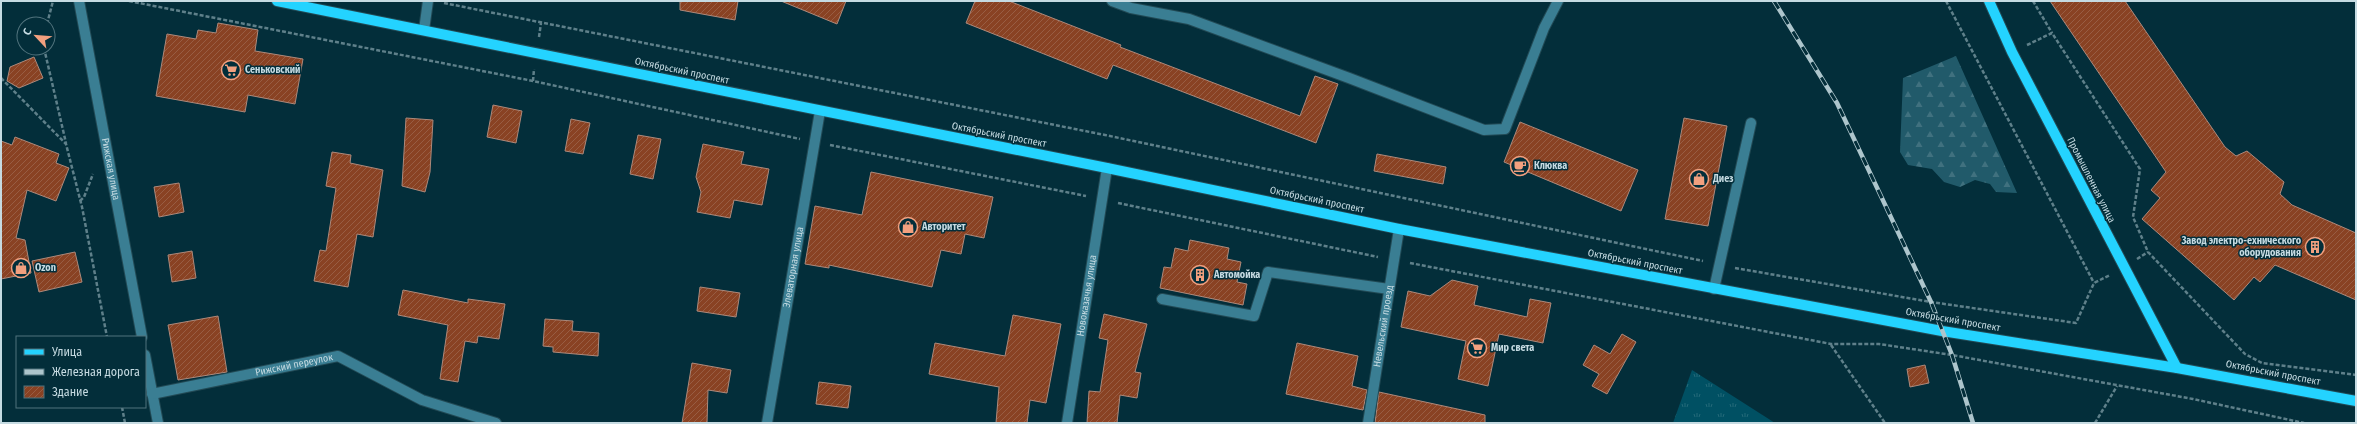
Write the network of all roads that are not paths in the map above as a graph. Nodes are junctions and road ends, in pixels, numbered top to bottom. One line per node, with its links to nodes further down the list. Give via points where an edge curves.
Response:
1 (79, 1): 15 (street, Рижская улица)
2 (277, 1): 7 (main road, Октябрьский проспект)
3 (428, 1): 7 (street)
4 (1112, 1): 5 (street, via 1130,8 1189,19 1484,130 1505,129 1544,28)
5 (1558, 1)
6 (1989, 1): 17 (main road, Промышленная улица, via 2012,52)
7 (424, 30): 8 (main road, Октябрьский проспект)
8 (820, 111): 10 (main road, Октябрьский проспект); 22 (street, Элеваторная улица)
9 (1751, 123): 13 (street)
10 (1108, 168): 11 (main road, Октябрьский проспект); 23 (street, Новоказачья улица)
11 (1399, 229): 12 (street, Невельский проезд); 13 (main road, Октябрьский проспект)
12 (1389, 289): 14 (street, via 1268,272 1254,316); 24 (street, Невельский проезд)
13 (1714, 289): 17 (main road, Октябрьский проспект, via 1942,331)
14 (1162, 299)
15 (142, 336)
16 (146, 361): 18 (street)
17 (2177, 368): 19 (main road, Октябрьский проспект)
18 (152, 394): 20 (street); 21 (street, Рижский переулок, via 338,356 422,400)
19 (2356, 401)
20 (158, 423)
21 (496, 423)
22 (767, 423)
23 (1068, 423)
24 (1368, 423)

